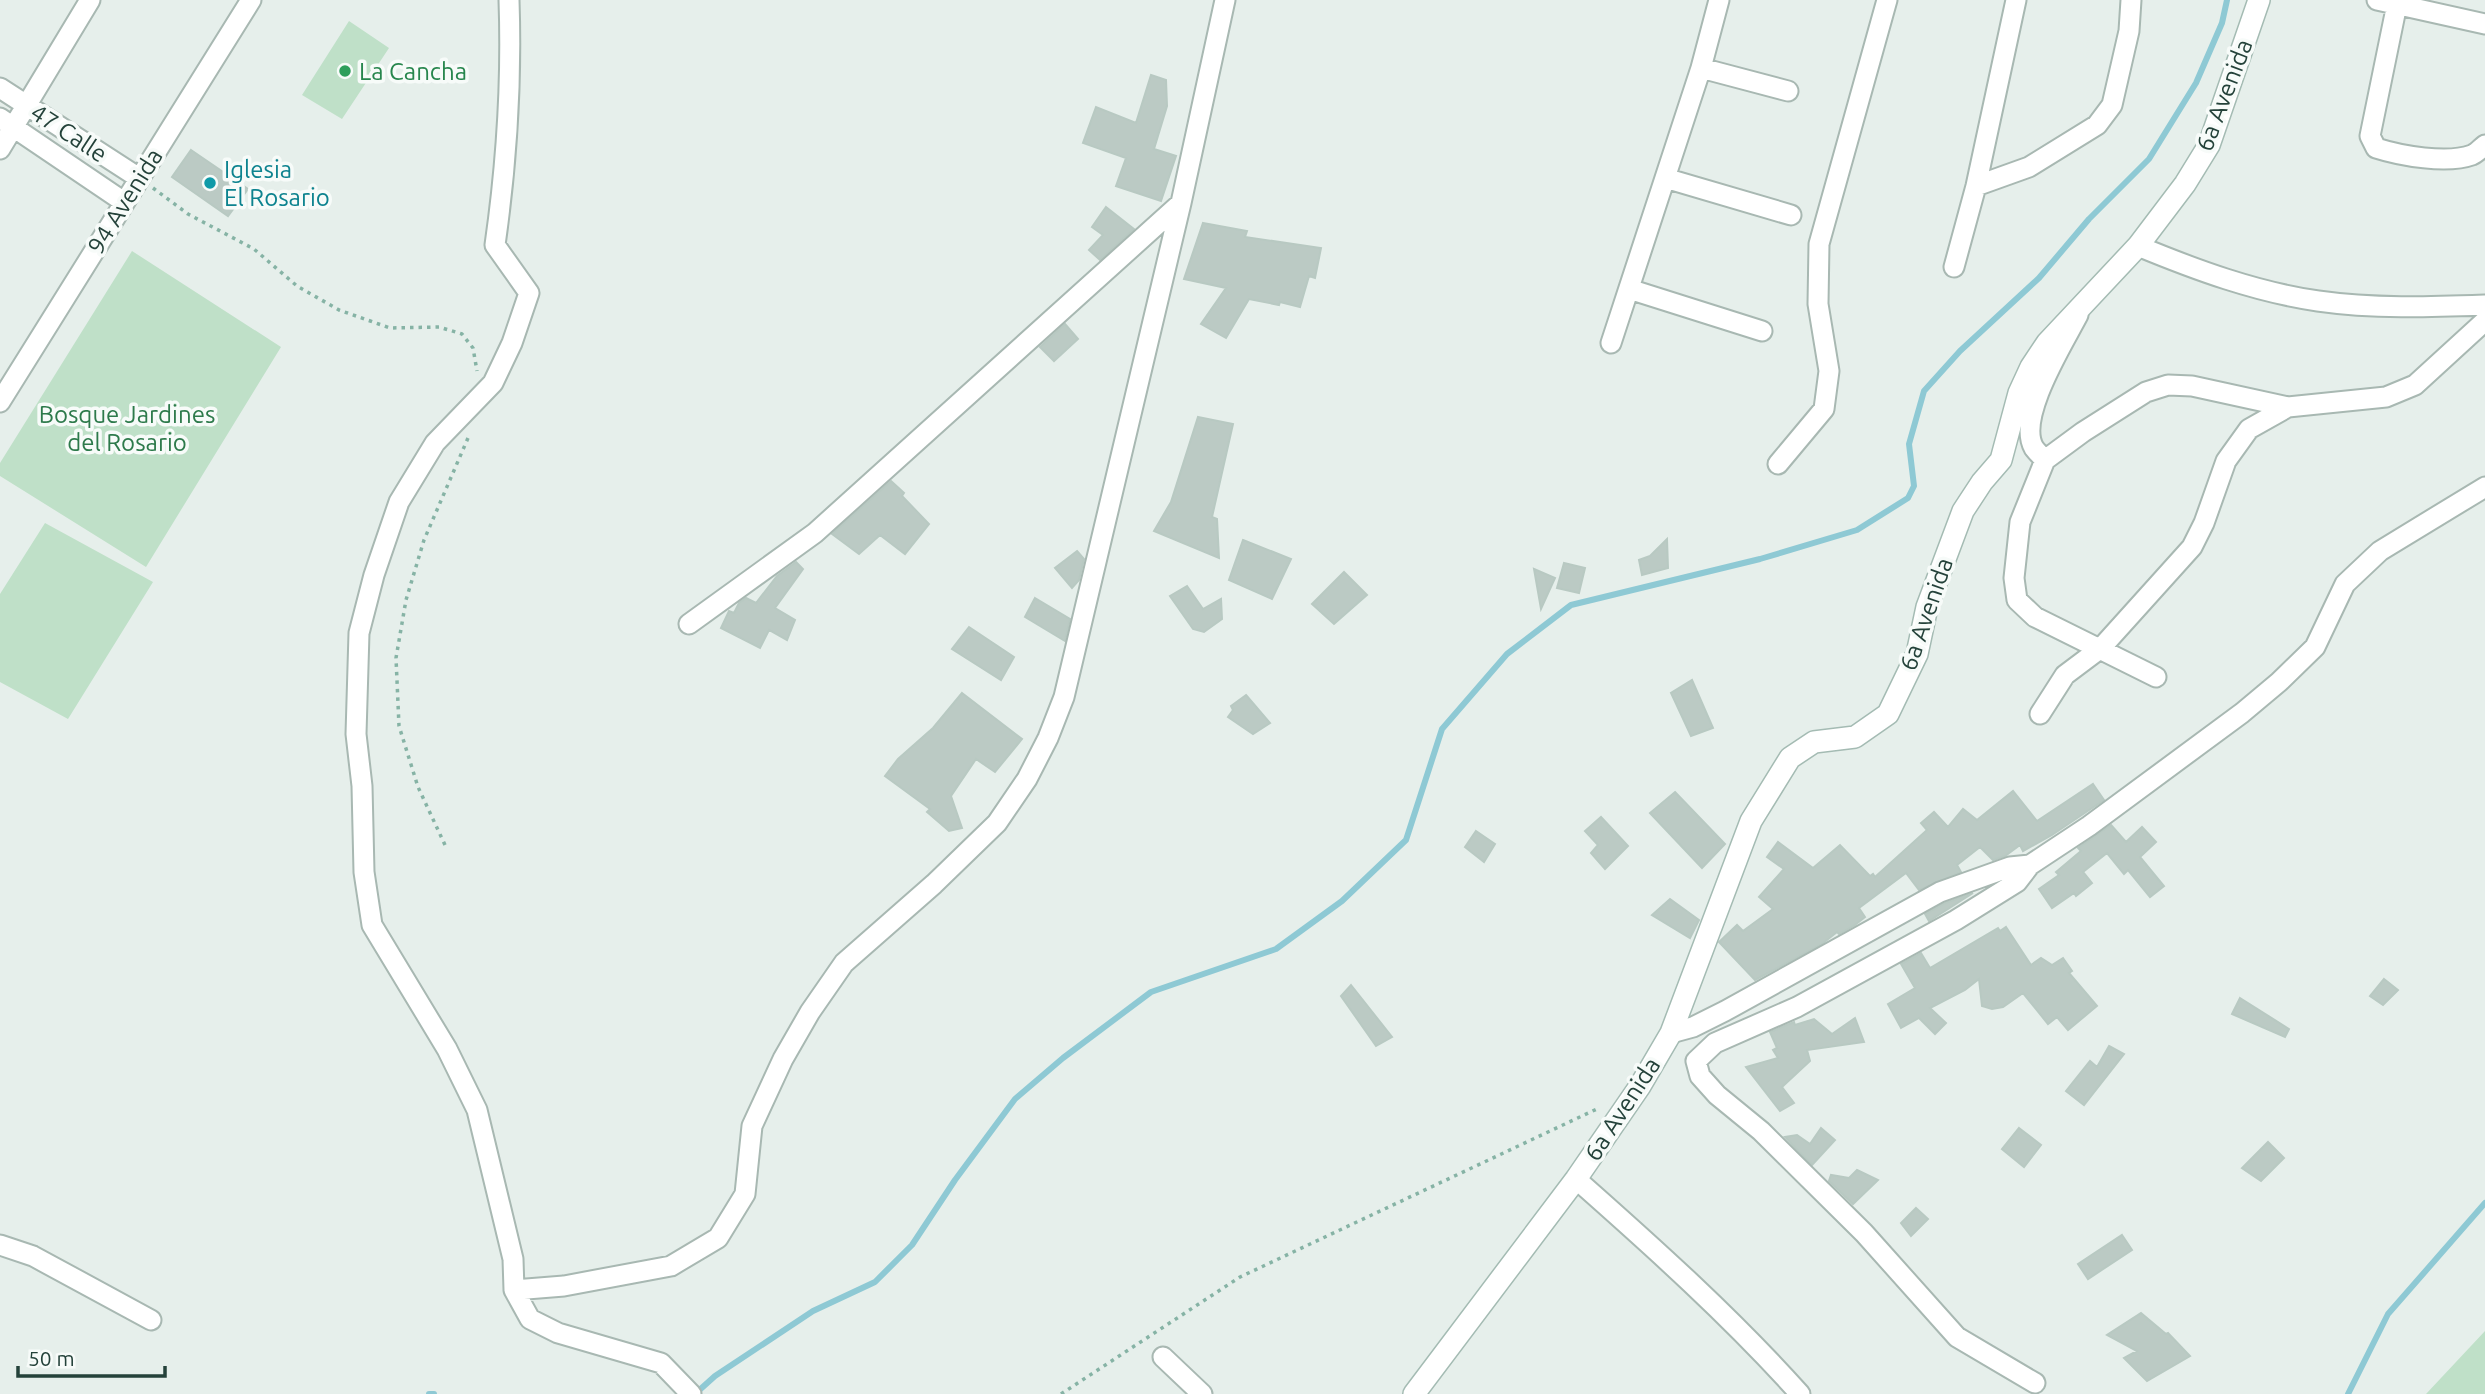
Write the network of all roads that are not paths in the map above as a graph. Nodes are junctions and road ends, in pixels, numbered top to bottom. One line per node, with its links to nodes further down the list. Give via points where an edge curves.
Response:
1 (90, 0): 15 (street)
2 (251, 0): 19 (street, 94 Avenida)
3 (509, 0): 48 (street, via 507,154 495,245 529,293 492,383 435,443 399,502 359,633 356,734 364,872 372,925 447,1049 477,1110 513,1259)
4 (1225, 0): 23 (street)
5 (1719, 0): 12 (street)
6 (1887, 0): 36 (street, via 1819,244 1818,304 1829,371 1824,409)
7 (2016, 0): 21 (street)
8 (2131, 0): 21 (street, via 2129,31 2112,105 2097,125 2029,167)
9 (2259, 0): 25 (street, 6a Avenida, via 2209,145)
10 (2387, 2): 11 (street); 17 (street, via 2370,136 2376,148 2448,159 2474,155)
11 (2485, 24)
12 (1701, 68): 14 (street); 20 (street)
13 (0, 88): 15 (street, 47 Calle)
14 (1788, 91)
15 (26, 105): 16 (street); 19 (street, 47 Calle)
16 (7, 122): 18 (street); 22 (street, 47 Calle)
17 (2485, 145)
18 (0, 149)
19 (139, 178): 22 (street, 94 Avenida)
20 (1665, 178): 24 (street); 27 (street)
21 (1976, 186): 26 (street)
22 (124, 202): 33 (street, 94 Avenida)
23 (1181, 203): 38 (street, via 815,533); 48 (street, via 1064,697 1027,779 997,823 844,963 810,1012 752,1126 745,1194 718,1238 671,1266 564,1286)
24 (1791, 215)
25 (2138, 246): 28 (street, via 2192,269 2317,301 2390,307); 29 (street, 6a Avenida)
26 (1954, 267)
27 (1629, 289): 31 (street); 32 (street)
28 (2485, 305)
29 (2081, 308): 35 (street, via 2033,405 2033,447); 44 (street, 6a Avenida, via 2031,367 2001,460 1963,512 1927,607 1917,654 1888,715 1855,737 1814,742 1790,758 1751,821)
30 (2485, 321): 34 (street, via 2415,385 2386,397)
31 (1762, 331)
32 (1611, 343)
33 (0, 402)
34 (2288, 407): 35 (street, via 2168,385 2146,392); 39 (street, via 2249,429 2226,461 2192,547)
35 (2045, 460): 39 (street, via 2020,522 2014,578 2017,600 2035,617)
36 (1778, 464)
37 (2485, 487): 42 (street, via 2371,559 2345,584 2315,647 2270,690 2089,826)
38 (689, 624)
39 (2101, 648): 40 (street); 41 (street, via 2065,675)
40 (2156, 677)
41 (2040, 714)
42 (2030, 864): 43 (street, via 1940,892); 45 (street, via 2017,882 1956,920 1797,1007)
43 (1693, 1027): 44 (street); 45 (street)
44 (1671, 1033): 46 (street, 6a Avenida)
45 (1715, 1043): 51 (street, via 1696,1061 1700,1076 1717,1095 1761,1131 1864,1233 1957,1337)
46 (1576, 1179): 54 (street, 6a Avenida); 55 (street, via 1648,1243)
47 (0, 1245): 49 (street, via 33,1256)
48 (514, 1290): 52 (street, via 530,1319 558,1333 661,1363)
49 (151, 1320)
50 (1163, 1357): 53 (street)
51 (2035, 1383)
52 (687, 1389)
53 (1202, 1394)
54 (1414, 1394)
55 (1800, 1394)

